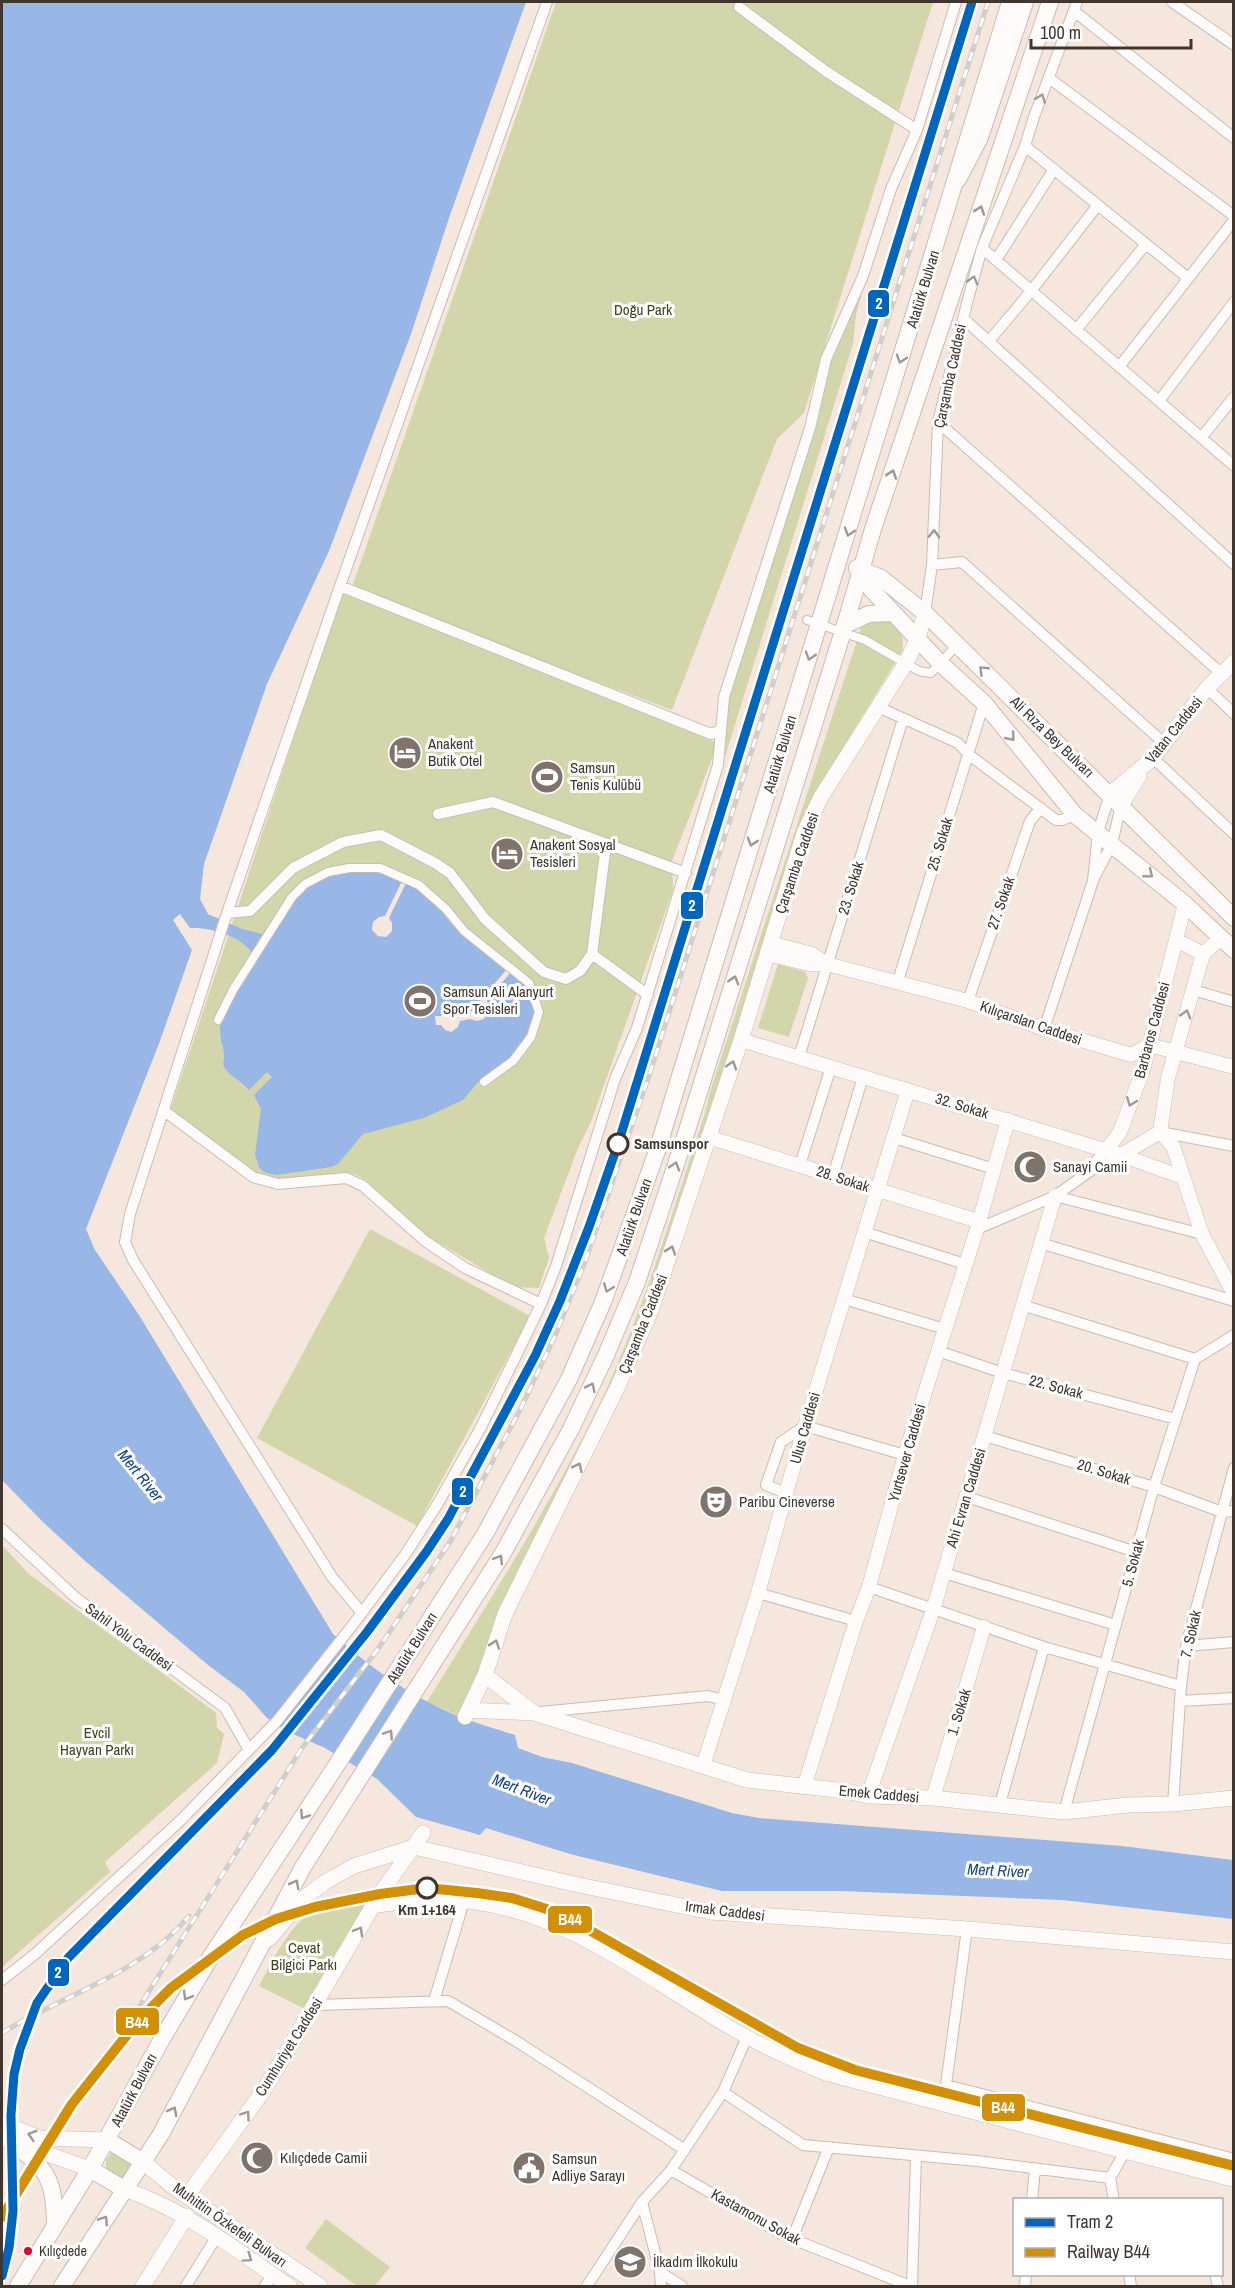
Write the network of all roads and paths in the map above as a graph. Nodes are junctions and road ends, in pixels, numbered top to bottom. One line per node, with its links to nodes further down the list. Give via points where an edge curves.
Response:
1 (547, 2): 37 (street)
2 (956, 2): 11 (street)
3 (1011, 2): 15 (main road, Atatürk Bulvarı)
4 (1024, 2): 15 (highway, via 979,137)
5 (1050, 2): 36 (main road, Atatürk Bulvarı, one-way to 5)
6 (1172, 2): 9 (street)
7 (1076, 6): 10 (street, Çarşamba Caddesi); 12 (street)
8 (739, 7): 11 (street, via 827,72)
9 (1233, 45)
10 (1049, 78): 13 (street, Çarşamba Caddesi, one-way to 10); 17 (street)
11 (917, 130): 53 (street, via 891,189 863,276 826,359 810,428 724,697)
12 (1233, 138)
13 (1025, 146): 14 (street); 19 (street, Çarşamba Caddesi)
14 (1054, 169): 16 (street); 20 (street)
15 (957, 179): 33 (main road, Atatürk Bulvarı, one-way to 33)
16 (1098, 205): 18 (street); 22 (street)
17 (1233, 218): 21 (street)
18 (1146, 244): 21 (street); 25 (street)
19 (982, 248): 20 (street); 24 (street, Çarşamba Caddesi, one-way to 19)
20 (996, 260): 22 (street)
21 (1188, 278): 27 (street)
22 (1031, 291): 25 (street); 26 (street)
23 (1233, 302): 29 (street)
24 (963, 318): 26 (street); 30 (street, Çarşamba Caddesi)
25 (1076, 330): 27 (street)
26 (989, 341): 34 (street)
27 (1119, 367): 29 (street)
28 (1233, 397): 31 (street)
29 (1159, 401): 31 (street)
30 (938, 423): 35 (street, Çarşamba Caddesi, one-way to 30); 47 (street)
31 (1201, 438): 32 (street)
32 (1233, 466)
33 (840, 560): 36 (main road, Ali Rıza Bey Bulvarı); 40 (main road, Atatürk Bulvarı)
34 (1233, 564)
35 (932, 565): 39 (street, Çarşamba Caddesi); 54 (street, via 962,562)
36 (861, 570): 38 (main road, Ali Rıza Bey Bulvarı); 39 (main road, Ali Rıza Bey Bulvarı, via 889,584); 41 (main road, Atatürk Bulvarı)
37 (340, 586): 53 (street, via 711,734); 68 (street)
38 (892, 613): 41 (main road, via 869,614); 42 (main road, Ali Rıza Bey Bulvarı)
39 (925, 613): 42 (main road, Çarşamba Caddesi); 43 (main road, Ali Rıza Bey Bulvarı)
40 (813, 622): 41 (street); 179 (main road, Atatürk Bulvarı, one-way to 179, via 657,1151 603,1302 569,1378 485,1534 210,1958)
41 (844, 629): 45 (street); 170 (main road, Atatürk Bulvarı, one-way to 41, via 303,1867 503,1553 571,1429 606,1355 637,1282 689,1126)
42 (918, 638): 45 (main road, Çarşamba Caddesi); 46 (main road, Ali Rıza Bey Bulvarı)
43 (960, 642): 46 (street); 57 (main road, Ali Rıza Bey Bulvarı, one-way to 43)
44 (1233, 662): 47 (main road, Vatan Caddesi)
45 (906, 663): 46 (street, via 931,673); 50 (main road, Çarşamba Caddesi)
46 (940, 663): 49 (main road, Ali Rıza Bey Bulvarı)
47 (1222, 674): 48 (main road, Vatan Caddesi)
48 (1207, 688): 51 (street); 54 (main road, Vatan Caddesi)
49 (984, 703): 55 (street, 25. Sokak); 60 (main road, Ali Rıza Bey Bulvarı, one-way to 60)
50 (878, 707): 52 (street); 72 (main road, Çarşamba Caddesi, via 821,797 804,833)
51 (1233, 714)
52 (903, 719): 55 (street, via 958,743); 76 (street, 23. Sokak)
53 (721, 730): 65 (street, via 718,765)
54 (1165, 744): 56 (main road, Vatan Caddesi)
55 (968, 754): 58 (street); 77 (street, 25. Sokak)
56 (1149, 762): 57 (main road, Vatan Caddesi); 62 (street)
57 (1116, 799): 61 (street); 63 (street); 69 (main road, Ali Rıza Bey Bulvarı)
58 (1041, 808): 60 (street, via 1056,820); 80 (street, 27. Sokak, via 1029,821)
59 (438, 813): 64 (street, via 493,802)
60 (1075, 815): 61 (main road, Ali Rıza Bey Bulvarı)
61 (1098, 832): 63 (main road, Ali Rıza Bey Bulvarı); 66 (street)
62 (1233, 834)
63 (1112, 844): 66 (street); 67 (main road, Ali Rıza Bey Bulvarı, one-way to 67)
64 (606, 845): 65 (street); 74 (street)
65 (686, 873): 79 (street)
66 (1092, 881): 83 (street)
67 (1185, 904): 70 (main road, Ali Rıza Bey Bulvarı); 71 (street, Barbaros Caddesi)
68 (227, 913): 74 (street, via 250,911 293,868 343,842 381,835 450,873 485,919 544,972 566,979 580,971); 96 (street)
69 (1233, 918)
70 (1221, 938): 73 (main road, Ali Rıza Bey Bulvarı); 75 (street)
71 (1176, 940): 75 (street); 85 (street, Barbaros Caddesi)
72 (768, 948): 76 (street, Kılıçarslan Caddesi, via 809,964); 84 (main road, Çarşamba Caddesi)
73 (1233, 950)
74 (592, 954): 79 (street)
75 (1203, 954): 78 (street, Barbaros Caddesi)
76 (827, 964): 77 (street, Kılıçarslan Caddesi); 88 (street, 23. Sokak)
77 (897, 984): 80 (street, Kılıçarslan Caddesi)
78 (1193, 990): 81 (street); 86 (street, Barbaros Caddesi, one-way to 78)
79 (648, 995): 119 (street, via 615,1079)
80 (968, 1001): 83 (street, Kılıçarslan Caddesi)
81 (1233, 1002)
82 (218, 1020): 94 (street, via 292,897 305,884 328,872 380,868 419,885 464,931 529,983 539,1012 531,1037 513,1061)
83 (1044, 1029): 87 (street, Kılıçarslan Caddesi)
84 (741, 1040): 88 (street, 32. Sokak); 99 (main road, Çarşamba Caddesi, one-way to 84)
85 (1149, 1046): 86 (street); 87 (street); 91 (street, Barbaros Caddesi)
86 (1175, 1053): 90 (street); 93 (street, Barbaros Caddesi)
87 (1131, 1055): 91 (street)
88 (799, 1057): 89 (street, 32. Sokak)
89 (831, 1067): 92 (street, 32. Sokak); 104 (street)
90 (1233, 1067)
91 (1143, 1070): 93 (street); 102 (street, Barbaros Caddesi, one-way to 102, via 1120,1132)
92 (863, 1077): 95 (street, 32. Sokak); 107 (street)
93 (1168, 1078): 98 (street, Barbaros Caddesi)
94 (484, 1082)
95 (908, 1090): 97 (street, 32. Sokak); 100 (street, Ulus Caddesi)
96 (163, 1110): 119 (street, via 253,1177 278,1184 346,1178 363,1186 425,1241 465,1268); 141 (street, via 125,1242)
97 (1008, 1120): 102 (street, 32. Sokak); 105 (street, Yurtsever Caddesi)
98 (1160, 1132): 101 (street); 103 (street); 108 (street, via 1173,1146)
99 (708, 1137): 104 (street, 28. Sokak); 149 (main road, Çarşamba Caddesi, one-way to 99, via 505,1614 618,1386 652,1308)
100 (894, 1138): 105 (street); 109 (street, Ulus Caddesi)
101 (1233, 1146)
102 (1106, 1151): 103 (street, 32. Sokak); 106 (street)
103 (1121, 1155): 106 (street); 108 (street, 32. Sokak)
104 (800, 1165): 107 (street, 28. Sokak)
105 (994, 1169): 111 (street, Yurtsever Caddesi)
106 (1093, 1169): 110 (street)
107 (833, 1176): 109 (street, 28. Sokak)
108 (1182, 1178): 113 (street)
109 (877, 1189): 111 (street, 28. Sokak); 112 (street, Ulus Caddesi)
110 (1055, 1196): 111 (street); 113 (street); 114 (street, Ahi Evran Caddesi)
111 (977, 1225): 115 (street, Yurtsever Caddesi)
112 (864, 1232): 115 (street); 117 (street, Ulus Caddesi)
113 (1202, 1234): 116 (street)
114 (1040, 1243): 118 (street); 120 (street, Ahi Evran Caddesi)
115 (965, 1264): 121 (street, Yurtsever Caddesi)
116 (1233, 1294)
117 (844, 1299): 121 (street); 127 (street, Ulus Caddesi)
118 (1233, 1301)
119 (541, 1304): 141 (street, via 480,1429 437,1505)
120 (1022, 1305): 124 (street); 125 (street, Ahi Evran Caddesi)
121 (945, 1329): 123 (street, Yurtsever Caddesi)
122 (1233, 1335): 124 (street)
123 (938, 1351): 125 (street, 22. Sokak); 129 (street, Yurtsever Caddesi)
124 (1195, 1359): 126 (street, 5. Sokak)
125 (1003, 1373): 126 (street, 22. Sokak); 128 (street, Ahi Evran Caddesi)
126 (1176, 1419): 131 (street, 5. Sokak)
127 (806, 1426): 129 (street); 132 (street, Ulus Caddesi); 132 (street, via 781,1442 766,1485)
128 (985, 1436): 131 (street, 20. Sokak); 133 (street, Ahi Evran Caddesi)
129 (905, 1455): 138 (street, Yurtsever Caddesi)
130 (1233, 1468): 134 (street, 7. Sokak)
131 (1154, 1487): 134 (street, 20. Sokak); 136 (street, 5. Sokak)
132 (786, 1493): 139 (street, Ulus Caddesi)
133 (967, 1497): 136 (street); 137 (street, Ahi Evran Caddesi)
134 (1228, 1511): 146 (street, 7. Sokak)
135 (2, 1529): 156 (street, Sahil Yolu Caddesi, via 75,1597 225,1708)
136 (1136, 1552): 143 (street, 5. Sokak)
137 (944, 1574): 140 (street, Ahi Evran Caddesi); 143 (street)
138 (869, 1587): 140 (street); 142 (street, Yurtsever Caddesi)
139 (758, 1593): 142 (street); 152 (street, Ulus Caddesi)
140 (933, 1610): 144 (street); 159 (street, Ahi Evran Caddesi)
141 (358, 1617): 156 (street)
142 (856, 1621): 158 (street, Yurtsever Caddesi)
143 (1116, 1625): 148 (street, 5. Sokak)
144 (984, 1627): 147 (street); 160 (street, 1. Sokak)
145 (1233, 1642): 146 (street)
146 (1186, 1646): 150 (street, 7. Sokak)
147 (1044, 1647): 148 (street); 162 (street)
148 (1105, 1664): 150 (street); 164 (street, 5. Sokak)
149 (485, 1675): 154 (main road, Çarşamba Caddesi); 155 (main road, Emek Caddesi)
150 (1181, 1686): 153 (street, 7. Sokak)
151 (1233, 1698): 153 (street)
152 (724, 1700): 155 (street, via 708,1696); 157 (street, Ulus Caddesi)
153 (1180, 1701): 163 (street, 7. Sokak)
154 (466, 1713): 155 (main road, Emek Caddesi)
155 (534, 1713): 157 (main road, Emek Caddesi)
156 (249, 1750): 172 (street, via 181,1820)
157 (703, 1766): 158 (main road, Emek Caddesi, via 747,1780)
158 (804, 1786): 159 (main road, Emek Caddesi)
159 (868, 1796): 160 (main road, Emek Caddesi)
160 (933, 1798): 162 (main road, Emek Caddesi)
161 (1233, 1798): 163 (main road, Emek Caddesi)
162 (1000, 1804): 164 (main road, Emek Caddesi)
163 (1173, 1804): 164 (main road, Emek Caddesi)
164 (1064, 1812)
165 (423, 1833): 166 (main road, Cumhuriyet Caddesi)
166 (414, 1847): 168 (main road, Cumhuriyet Caddesi); 169 (main road, Irmak Caddesi, via 711,1912); 170 (main road, via 354,1866 326,1882 304,1898)
167 (464, 1901): 168 (street, via 423,1900); 173 (street); 175 (street, via 522,1913 570,1932 642,1971)
168 (373, 1906): 174 (main road, Cumhuriyet Caddesi, one-way to 168)
169 (967, 1929): 171 (main road, Irmak Caddesi); 184 (street, via 946,2085)
170 (259, 1951): 185 (main road, Atatürk Bulvarı, one-way to 170, via 161,2134)
171 (1233, 1952)
172 (2, 1980)
173 (434, 2001): 174 (street); 181 (street, via 448,2001 516,2041)
174 (315, 2005): 192 (main road, Cumhuriyet Caddesi, one-way to 174, via 264,2090)
175 (747, 2037): 176 (street); 182 (street, via 827,2074)
176 (723, 2092): 180 (street, via 802,2145); 181 (street)
177 (2, 2123): 179 (main road, one-way to 177, via 40,2138)
178 (6, 2140): 187 (main road); 197 (main road, via 45,2172 52,2187)
179 (107, 2140): 185 (main road); 187 (main road, Atatürk Bulvarı)
180 (829, 2147): 183 (street); 199 (street)
181 (685, 2150): 188 (street)
182 (1125, 2150): 189 (street); 190 (street)
183 (916, 2156): 186 (street); 211 (street)
184 (1233, 2159)
185 (142, 2161): 191 (main road, Atatürk Bulvarı); 192 (main road, Muhittin Özkefeli Bulvarı)
186 (1035, 2168): 189 (street); 193 (street)
187 (90, 2169): 191 (main road); 197 (main road, Atatürk Bulvarı)
188 (671, 2170): 195 (street); 199 (street, Kastamonu Sokak)
189 (1110, 2178): 194 (street)
190 (1233, 2180)
191 (124, 2189): 196 (main road, Muhittin Özkefeli Bulvarı); 203 (main road, Atatürk Bulvarı, one-way to 191)
192 (187, 2196): 207 (main road, Muhittin Özkefeli Bulvarı)
193 (1032, 2198)
194 (1114, 2198)
195 (642, 2202): 200 (street); 208 (street)
196 (187, 2216): 198 (main road, Muhittin Özkefeli Bulvarı); 204 (main road)
197 (55, 2225): 202 (main road, Atatürk Bulvarı)
198 (217, 2236): 201 (main road, Muhittin Özkefeli Bulvarı, one-way to 201); 205 (street)
199 (792, 2239): 211 (street, Kastamonu Sokak)
200 (660, 2272): 209 (street); 210 (street)
201 (268, 2281): 206 (main road, Muhittin Özkefeli Bulvarı)
202 (18, 2286)
203 (62, 2286)
204 (143, 2286)
205 (186, 2286)
206 (289, 2286)
207 (320, 2286)
208 (587, 2286)
209 (661, 2286)
210 (682, 2286)
211 (911, 2286)

